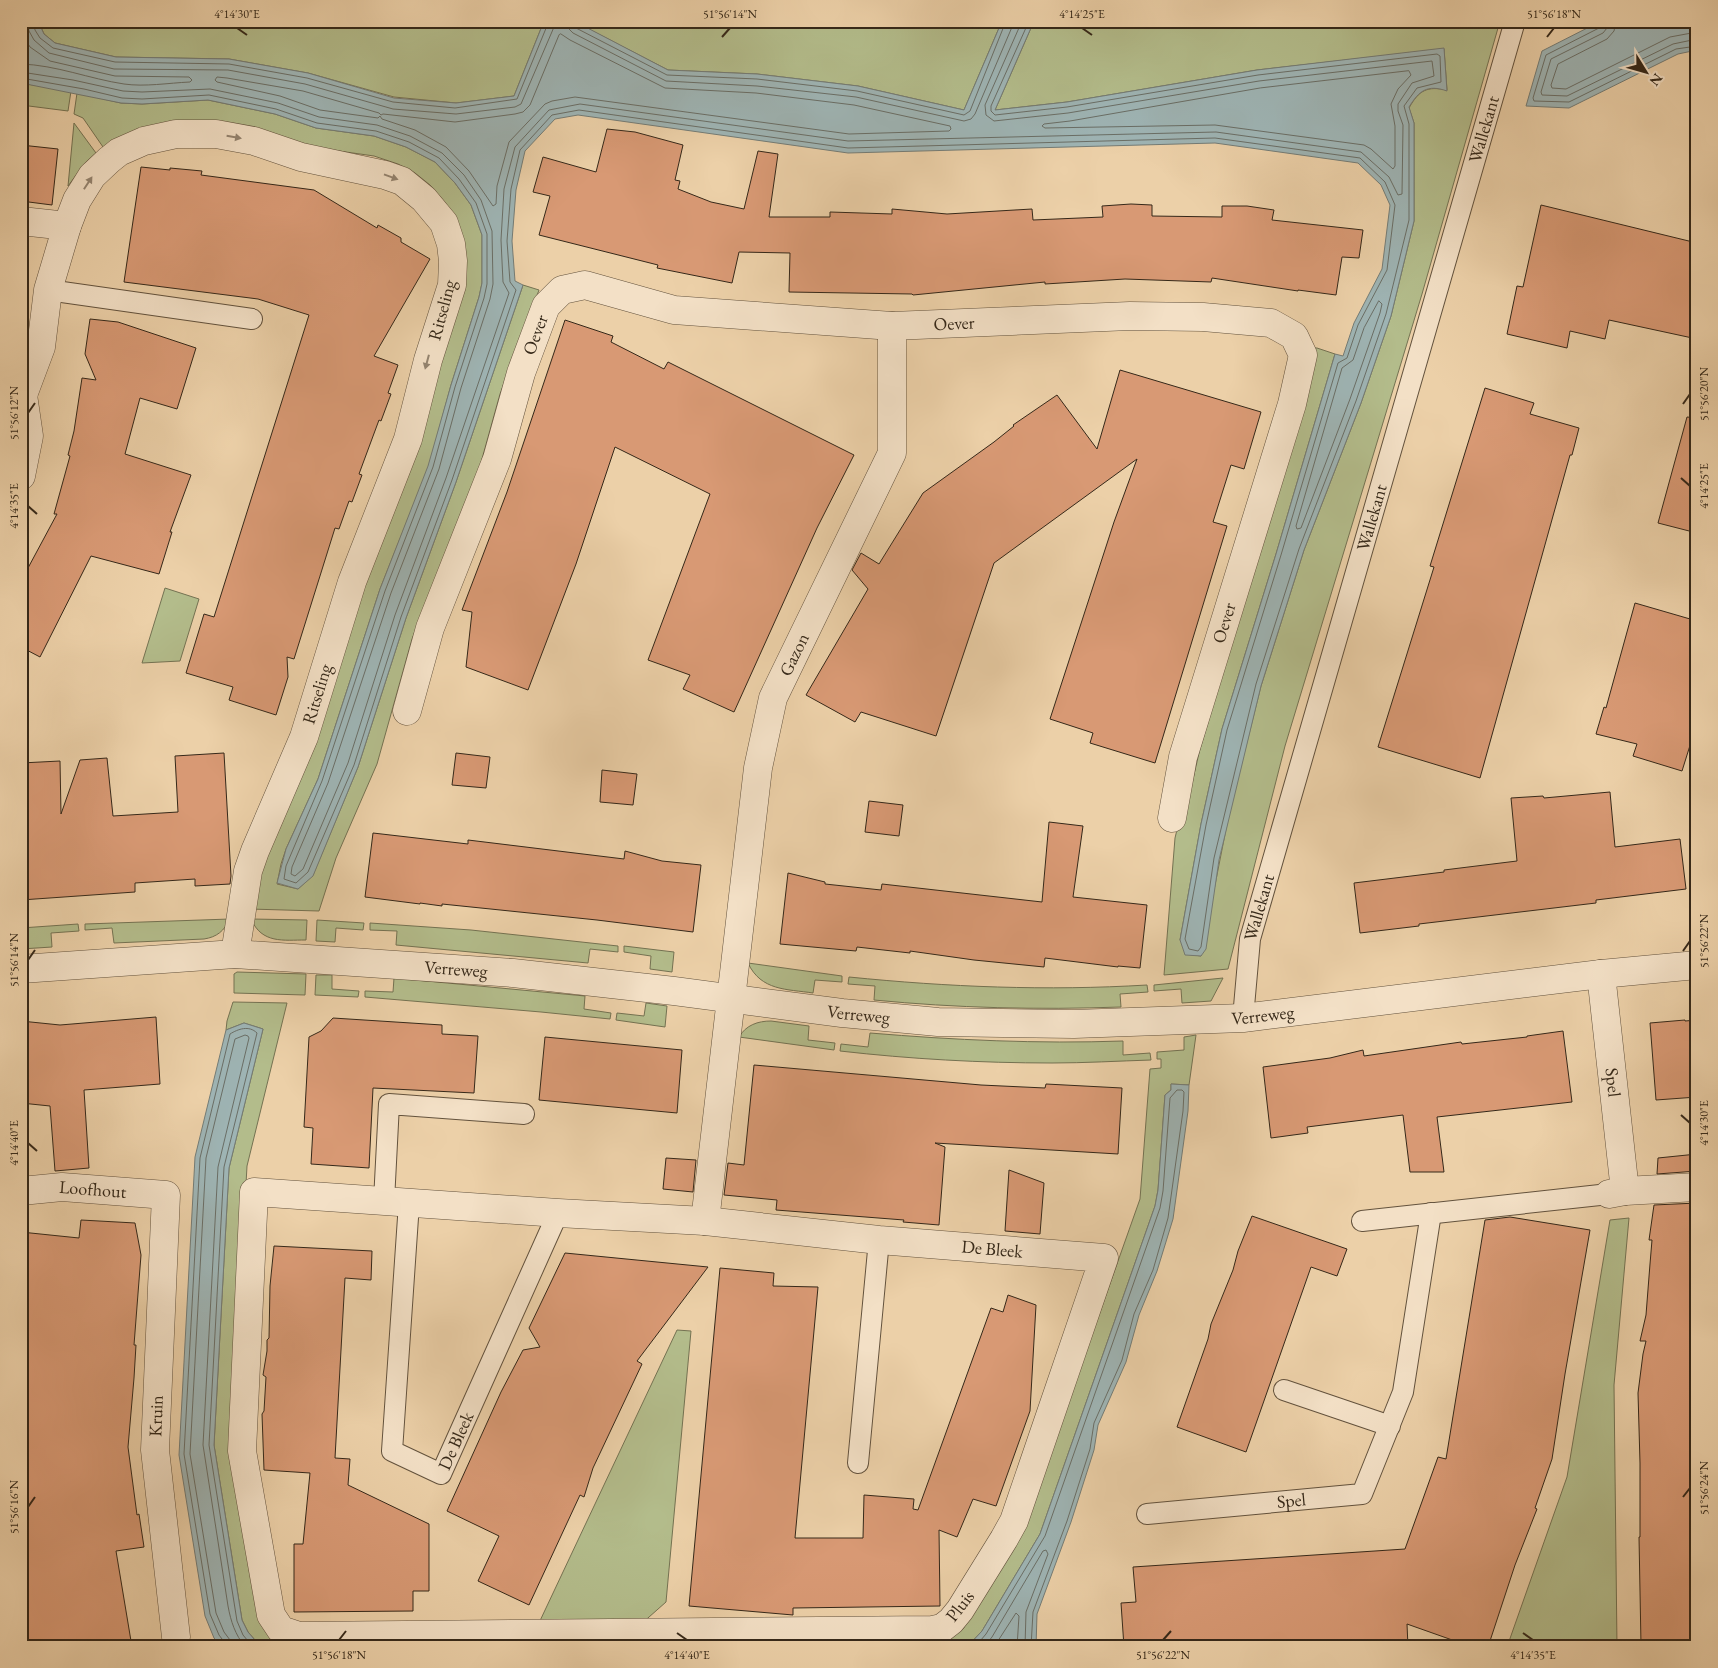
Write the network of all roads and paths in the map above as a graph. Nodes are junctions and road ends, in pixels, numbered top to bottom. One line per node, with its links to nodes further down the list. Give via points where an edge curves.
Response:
1 (1515, 21): 16 (lane, Wallekant, via 1252,930)
2 (21, 221): 3 (street)
3 (67, 226): 4 (street, Ritseling); 11 (street, Ritseling, one-way to 11, via 77,200 92,176 119,152 144,141 176,134 216,134 254,140 301,157 385,174 402,181 424,198 444,223 451,244 452,285 408,439 352,582 304,737 248,871)
4 (48, 290): 5 (lane); 7 (street, Ritseling, via 41,347)
5 (252, 319)
6 (892, 326): 9 (street, Oever, via 674,310 584,285 562,290 546,306 521,373 497,459 430,628); 10 (street, Oever, via 1130,316 1202,317 1271,323 1294,336 1303,355 1292,404 1183,757); 15 (street, Gazon, via 892,453 773,698 758,768)
7 (22, 395): 8 (street, via 29,436)
8 (21, 476)
9 (406, 711)
10 (1172, 818)
11 (235, 954): 13 (street, Verreweg); 15 (street, Verreweg, via 513,973)
12 (1697, 965): 14 (street, Verreweg)
13 (21, 969)
14 (1601, 974): 16 (street, Verreweg); 20 (street, Spel)
15 (732, 998): 16 (street, Verreweg, via 938,1022 1074,1024); 25 (street)
16 (1243, 1018)
17 (524, 1114): 22 (lane, via 389,1104)
18 (1697, 1187): 20 (street)
19 (21, 1190): 21 (street, Loofhout, via 62,1187)
20 (1617, 1192): 23 (lane)
21 (166, 1195): 34 (street, Kruin, via 155,1450)
22 (397, 1202): 24 (street, De Bleek); 24 (lane, De Bleek, via 392,1451 441,1474); 33 (street, De Bleek, via 254,1192 242,1451)
23 (1431, 1212): 26 (lane); 30 (lane, Spel, via 1403,1392)
24 (558, 1213): 25 (street, De Bleek)
25 (705, 1221): 27 (street, De Bleek)
26 (1362, 1221)
27 (879, 1240): 28 (street, De Bleek); 31 (lane)
28 (1104, 1258): 33 (street, Pluis, via 1014,1521 960,1610 942,1628 299,1636 281,1630)
29 (1284, 1390): 30 (lane)
30 (1390, 1426): 32 (lane, Spel, via 1362,1494)
31 (858, 1463)
32 (1147, 1514)
33 (271, 1615)
34 (176, 1637)

